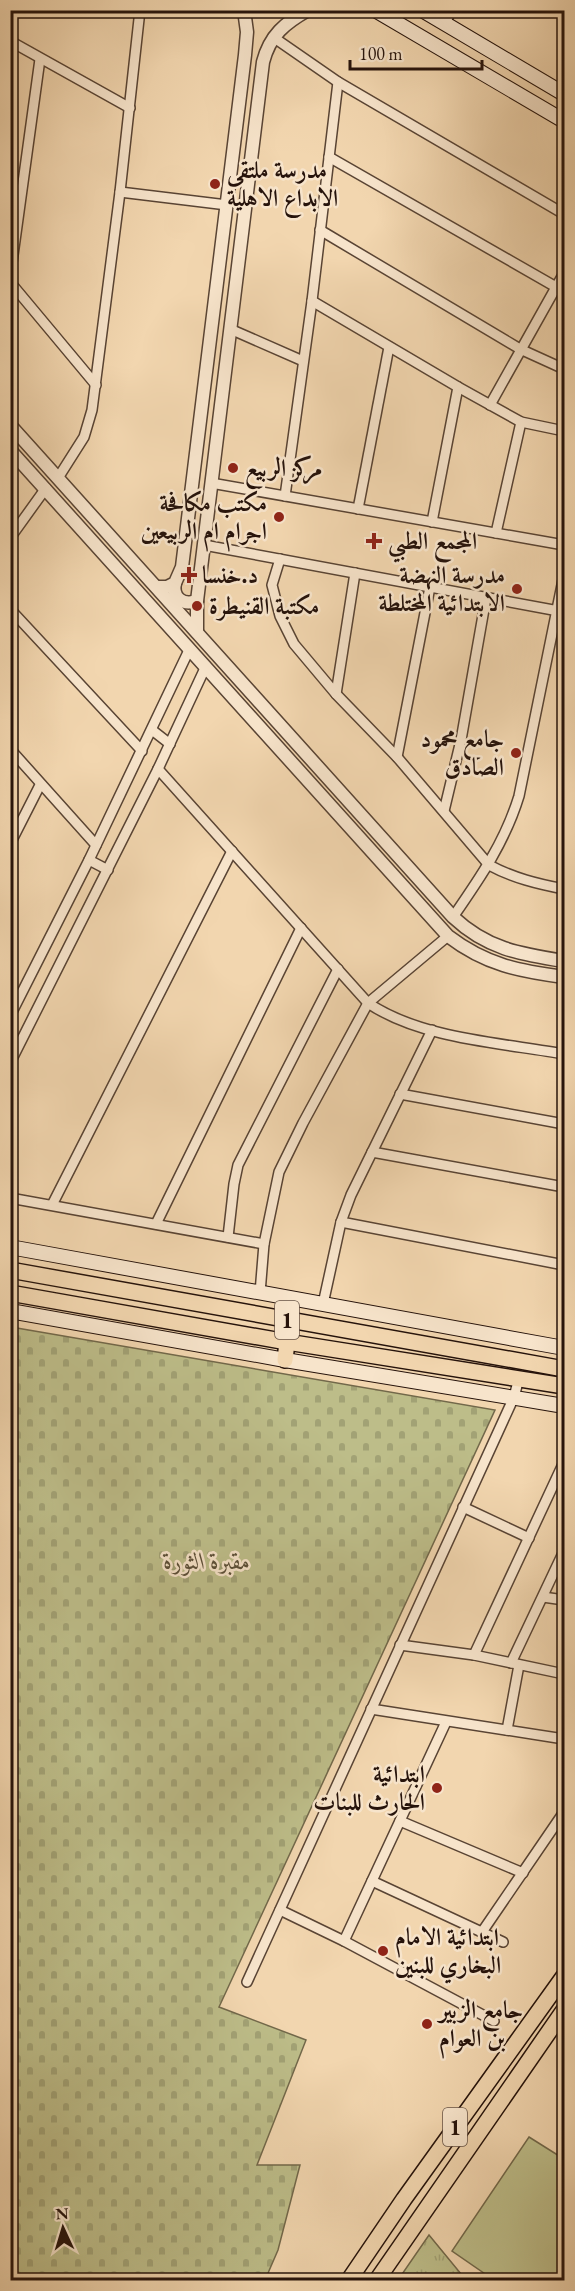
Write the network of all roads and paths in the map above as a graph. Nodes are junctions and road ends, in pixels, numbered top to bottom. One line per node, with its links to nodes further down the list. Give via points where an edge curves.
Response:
1 (140, 10): 13 (street)
2 (244, 10): 17 (street, via 247,43)
3 (308, 10): 8 (street, via 289,21)
4 (375, 10): 14 (main road)
5 (422, 10): 7 (main road)
6 (452, 10): 7 (street)
7 (444, 24): 12 (main road)
8 (273, 38): 11 (street); 24 (street, via 263,62)
9 (10, 41): 10 (street)
10 (40, 59): 13 (street); 21 (street)
11 (338, 82): 15 (street); 18 (street)
12 (564, 94)
13 (130, 108): 16 (street)
14 (564, 121)
15 (329, 157): 19 (street); 22 (street)
16 (120, 192): 17 (street); 29 (street)
17 (227, 205): 49 (street, via 182,567)
18 (564, 214)
19 (320, 230): 23 (street); 26 (street)
20 (564, 273): 22 (street)
21 (10, 279): 29 (street)
22 (556, 287): 26 (street)
23 (312, 301): 25 (street); 27 (street)
24 (230, 329): 27 (street); 37 (street)
25 (390, 347): 30 (street); 40 (street)
26 (520, 350): 28 (street); 31 (street)
27 (303, 361): 39 (street)
28 (564, 369)
29 (96, 385): 36 (street, via 84,437)
30 (458, 387): 31 (street); 41 (street)
31 (490, 405): 32 (street)
32 (521, 422): 34 (street); 42 (street)
33 (10, 425): 36 (street)
34 (564, 431)
35 (10, 450): 38 (street)
36 (58, 478): 50 (street)
37 (211, 483): 39 (street); 44 (street)
38 (46, 488): 43 (street); 57 (street)
39 (285, 496): 40 (street)
40 (358, 509): 41 (street)
41 (432, 522): 42 (street)
42 (496, 533): 45 (street)
43 (10, 538)
44 (204, 545): 46 (street); 53 (street)
45 (564, 545)
46 (280, 559): 47 (street); 59 (street, via 272,585 280,616 294,644)
47 (355, 573): 51 (street); 59 (street)
48 (564, 575): 55 (street)
49 (175, 583): 50 (street); 53 (street, via 174,592 179,600)
50 (157, 587): 56 (street)
51 (430, 587): 52 (street); 64 (street)
52 (486, 598): 55 (street); 69 (street)
53 (196, 601): 56 (street)
54 (10, 609): 63 (street)
55 (561, 612): 74 (street, via 519,796 511,823)
56 (197, 632): 65 (street)
57 (190, 648): 58 (street); 60 (street)
58 (206, 666): 61 (street); 67 (street)
59 (336, 694): 64 (street)
60 (152, 730): 61 (street); 63 (street)
61 (170, 744): 66 (street)
62 (10, 749): 68 (street)
63 (142, 751): 71 (street)
64 (397, 757): 69 (street)
65 (313, 763): 67 (street); 77 (street)
66 (158, 769): 72 (street); 75 (street)
67 (302, 772): 79 (street)
68 (40, 785): 70 (street); 71 (street)
69 (444, 811): 74 (street)
70 (10, 844)
71 (96, 845): 73 (street)
72 (232, 851): 78 (street); 93 (street)
73 (88, 860): 75 (street); 84 (street)
74 (489, 865): 76 (street, via 507,875); 77 (street)
75 (108, 870): 87 (street)
76 (564, 890)
77 (453, 917): 80 (street, via 475,935 501,948)
78 (301, 928): 81 (street); 95 (street)
79 (448, 936): 82 (street, via 491,962); 83 (street)
80 (564, 961)
81 (338, 969): 83 (street); 96 (street, via 238,1165)
82 (564, 977)
83 (368, 1003): 85 (street, via 385,1014); 97 (street, via 279,1172)
84 (10, 1016)
85 (432, 1030): 86 (street); 88 (street)
86 (564, 1054)
87 (10, 1063)
88 (400, 1094): 89 (street); 90 (street)
89 (564, 1124)
90 (372, 1152): 91 (street); 94 (street)
91 (564, 1187)
92 (10, 1198): 93 (street)
93 (52, 1205): 95 (street)
94 (341, 1222): 99 (street); 103 (street)
95 (156, 1224): 96 (street)
96 (228, 1237): 97 (street)
97 (264, 1244): 102 (street)
98 (10, 1247): 102 (main road)
99 (564, 1265)
100 (10, 1270): 108 (highway, 1)
101 (10, 1293): 105 (highway, 1)
102 (260, 1293): 103 (main road)
103 (323, 1304): 106 (main road)
104 (10, 1311): 107 (main road)
105 (287, 1342): 107 (highway); 109 (highway, 1)
106 (564, 1348)
107 (285, 1360): 111 (main road)
108 (564, 1369)
109 (519, 1378): 110 (highway, 1); 111 (street)
110 (564, 1386)
111 (514, 1397): 112 (main road); 114 (street)
112 (564, 1406)
113 (564, 1465): 115 (street)
114 (463, 1507): 115 (street); 119 (street)
115 (530, 1538): 120 (street)
116 (564, 1551): 117 (street)
117 (543, 1597): 118 (street); 121 (street)
118 (564, 1600)
119 (400, 1645): 120 (street); 123 (street)
120 (474, 1656): 121 (street)
121 (515, 1664): 122 (street); 125 (street)
122 (564, 1674)
123 (371, 1709): 124 (street); 131 (street)
124 (446, 1722): 125 (street); 128 (street)
125 (507, 1730): 126 (street)
126 (564, 1739)
127 (564, 1812): 129 (street)
128 (400, 1821): 129 (street); 130 (street)
129 (523, 1874): 132 (street)
130 (372, 1881): 132 (street); 133 (street)
131 (280, 1910): 133 (street); 136 (street)
132 (483, 1932): 134 (street)
133 (345, 1941): 138 (street)
134 (503, 1942)
135 (564, 1976): 139 (highway, 1)
136 (247, 1982)
137 (564, 2010): 140 (highway, 1)
138 (494, 2021)
139 (349, 2280)
140 (377, 2280)

